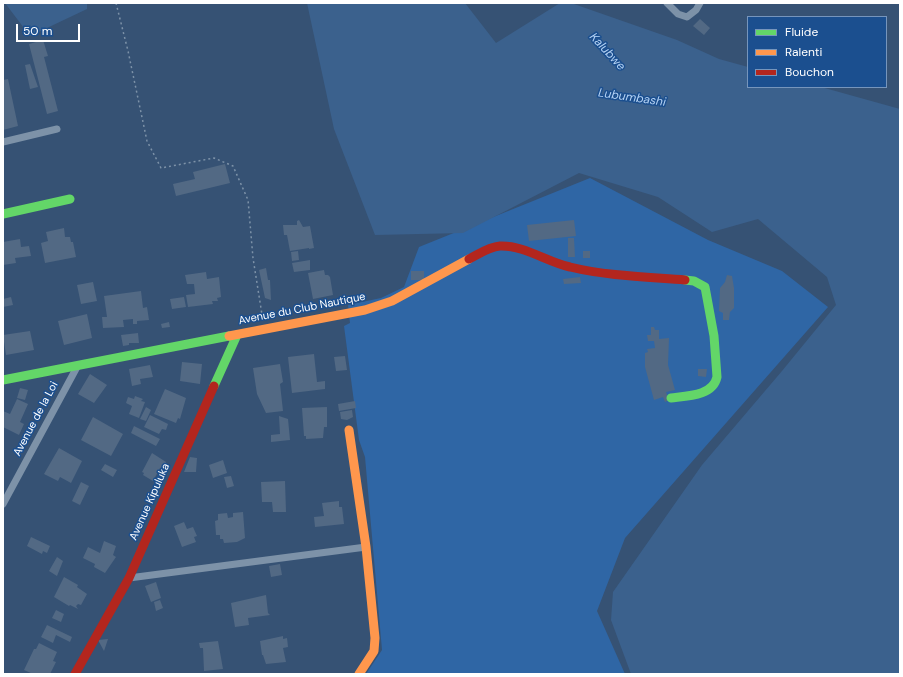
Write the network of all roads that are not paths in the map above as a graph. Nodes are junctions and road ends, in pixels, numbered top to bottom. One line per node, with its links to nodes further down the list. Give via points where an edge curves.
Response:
1 (667, 3): 2 (street, via 678,14 687,18)
2 (700, 3)
3 (57, 129): 4 (street)
4 (3, 142)
5 (70, 198): 6 (street)
6 (3, 214)
7 (237, 335): 8 (street, Avenue du Club Nautique); 10 (street, Avenue du Club Nautique, via 366,310 406,294 489,248 513,246 568,267 639,277 694,281 705,287 719,378 717,383 704,392); 14 (street, Avenue Kipuluka)
8 (77, 367): 9 (street, Avenue du Club Nautique); 12 (street, Avenue de la Loi)
9 (3, 380)
10 (671, 398)
11 (349, 430): 13 (street)
12 (3, 504)
13 (366, 547): 14 (street); 16 (street, via 375,646)
14 (129, 578): 15 (street, Avenue Kipuluka)
15 (75, 674)
16 (359, 674)

